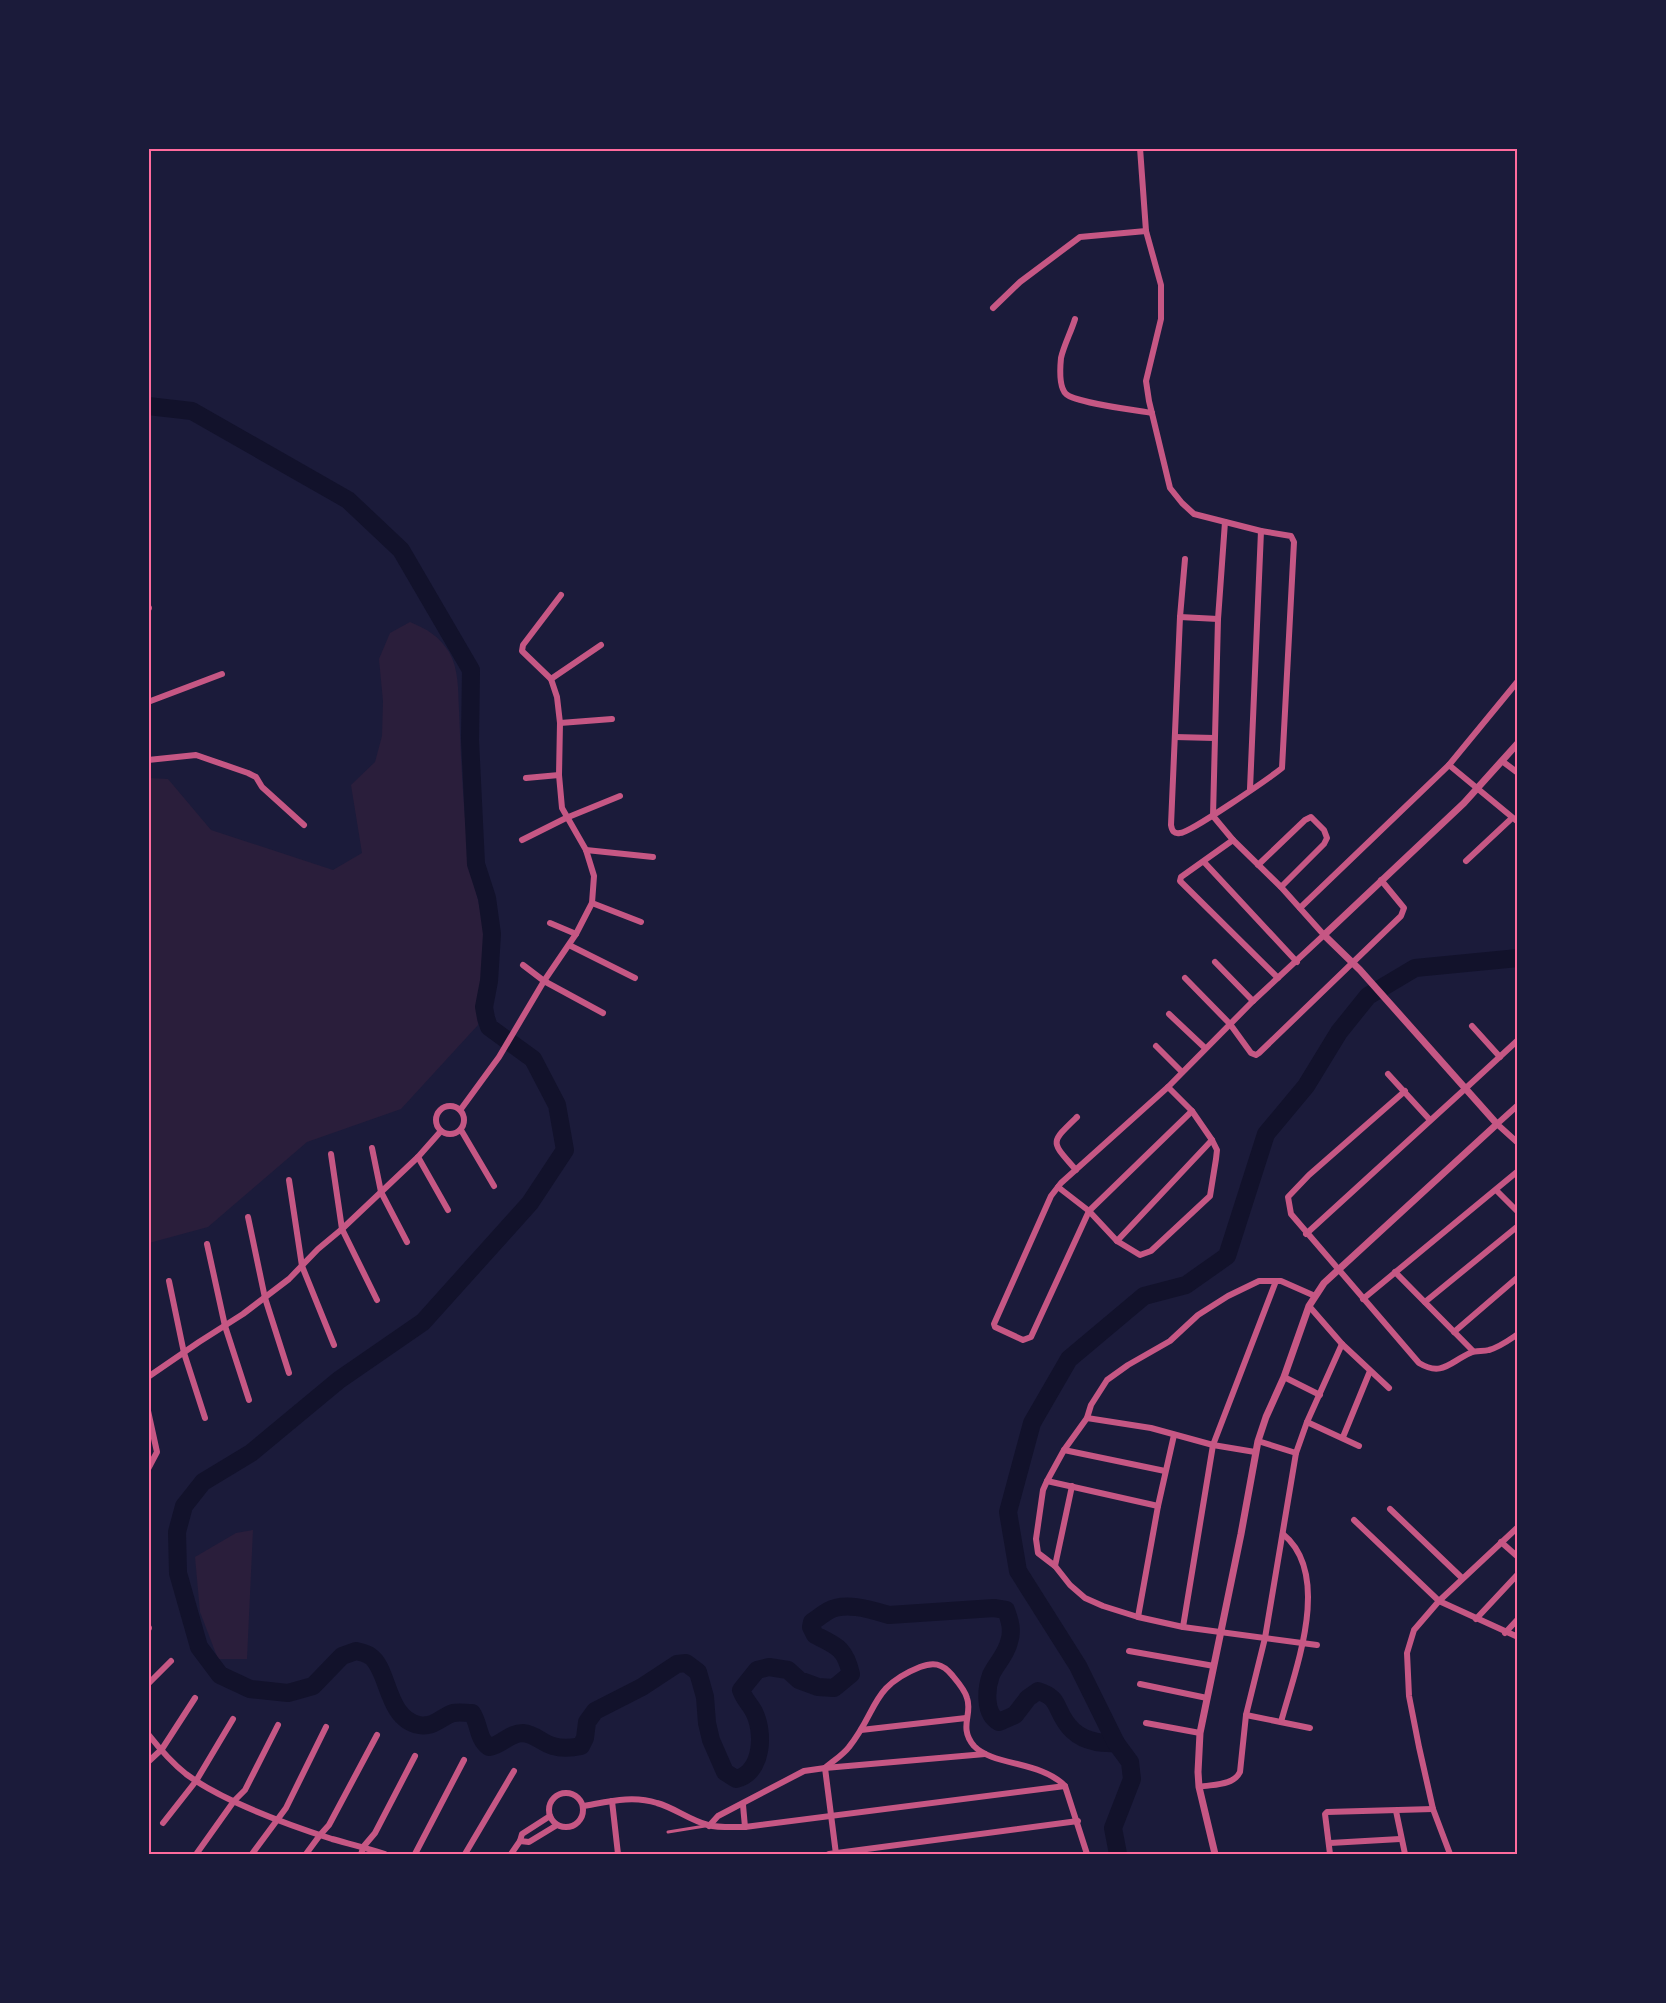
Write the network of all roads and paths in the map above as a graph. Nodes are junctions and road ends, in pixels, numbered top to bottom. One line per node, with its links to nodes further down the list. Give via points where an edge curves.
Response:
1 (1140, 148): 2 (street)
2 (1146, 231): 3 (street, via 1080,237 1020,282); 5 (street, via 1161,285 1160,326 1146,381)
3 (993, 308)
4 (1075, 319): 5 (street, via 1062,357 1062,388 1066,393 1073,398)
5 (1152, 413): 6 (street, via 1170,488 1194,514)
6 (1225, 522): 7 (street); 11 (street)
7 (1261, 531): 28 (street); 28 (street, via 1291,536 1293,553 1283,765)
8 (1185, 559): 10 (street)
9 (561, 595): 14 (street, via 522,651)
10 (1180, 617): 11 (street); 19 (street)
11 (1218, 619): 20 (street)
12 (602, 645): 14 (street)
13 (222, 674): 16 (street)
14 (551, 679): 18 (street)
15 (1518, 681): 24 (street)
16 (148, 702)
17 (612, 719): 18 (street)
18 (560, 723): 26 (street)
19 (1175, 737): 20 (street); 31 (street, via 1172,830 1182,834)
20 (1214, 738): 31 (street)
21 (1518, 743): 23 (street)
22 (148, 760): 34 (street, via 196,755 248,773)
23 (1502, 760): 25 (street); 29 (street)
24 (1449, 765): 29 (street); 45 (street)
25 (1518, 773)
26 (559, 775): 27 (street); 32 (street)
27 (526, 778)
28 (1250, 789): 31 (street)
29 (1478, 789): 33 (street); 42 (street)
30 (620, 796): 32 (street)
31 (1213, 816): 36 (street)
32 (566, 818): 35 (street); 37 (street)
33 (1515, 820): 39 (street)
34 (304, 825)
35 (522, 840)
36 (1233, 840): 40 (street); 41 (street)
37 (586, 850): 38 (street); 44 (street, via 594,876)
38 (653, 857)
39 (1466, 861)
40 (1204, 862): 52 (street); 57 (street, via 1180,877 1181,884)
41 (1257, 864): 43 (street); 43 (street, via 1311,817 1327,838)
42 (1381, 880): 49 (street); 54 (street, via 1404,912)
43 (1281, 887): 45 (street)
44 (592, 903): 46 (street); 48 (street)
45 (1300, 908): 49 (street)
46 (640, 922)
47 (550, 923): 48 (street)
48 (576, 934): 50 (street)
49 (1324, 935): 52 (street); 54 (street)
50 (569, 945): 55 (street); 58 (street)
51 (1215, 962): 59 (street)
52 (1297, 962): 57 (street)
53 (523, 964): 58 (street)
54 (1353, 964): 62 (street, via 1256,1055); 71 (street)
55 (635, 978)
56 (1185, 978): 62 (street)
57 (1278, 978): 59 (street)
58 (544, 981): 60 (street); 74 (street, via 499,1056)
59 (1252, 1001): 62 (street)
60 (603, 1013)
61 (1169, 1014): 66 (street)
62 (1230, 1024): 66 (street)
63 (1472, 1026): 67 (street)
64 (1518, 1040): 67 (street)
65 (1156, 1046): 68 (street)
66 (1205, 1048): 68 (street)
67 (1500, 1057): 71 (street)
68 (1182, 1072): 70 (street)
69 (1388, 1074): 72 (street)
70 (1168, 1087): 75 (street); 86 (street)
71 (1466, 1088): 77 (street); 78 (street)
72 (1405, 1091): 77 (street); 99 (street, via 1288,1197 1291,1214)
73 (1518, 1105): 78 (street)
74 (460, 1109): 79 (street, via 465,1117); 80 (street, via 452,1105 440,1110 436,1118)
75 (1192, 1111): 81 (street); 94 (street)
76 (1077, 1117): 86 (street, via 1057,1136 1056,1142)
77 (1430, 1119): 99 (street)
78 (1497, 1124): 82 (street); 104 (street)
79 (461, 1130): 80 (street, via 453,1134); 89 (street)
80 (441, 1131): 85 (street)
81 (1212, 1140): 100 (street); 100 (street, via 1217,1150 1210,1196 1152,1251 1140,1255)
82 (1518, 1143)
83 (372, 1148): 92 (street)
84 (331, 1155): 98 (street)
85 (418, 1157): 92 (street); 93 (street)
86 (1076, 1170): 90 (street)
87 (1518, 1171): 91 (street)
88 (289, 1180): 103 (street)
89 (494, 1186)
90 (1058, 1187): 94 (street); 94 (street, via 994,1324 997,1329 1023,1341 1031,1337)
91 (1496, 1190): 95 (street); 105 (street)
92 (381, 1192): 98 (street); 101 (street)
93 (448, 1210)
94 (1089, 1211): 100 (street)
95 (1518, 1212)
96 (248, 1217): 110 (street)
97 (1518, 1227): 113 (street)
98 (342, 1229): 103 (street); 112 (street)
99 (1306, 1234): 104 (street)
100 (1117, 1241)
101 (407, 1242)
102 (207, 1244): 115 (street)
103 (302, 1266): 110 (street); 119 (street)
104 (1338, 1269): 109 (street); 111 (street)
105 (1395, 1272): 111 (street); 113 (street)
106 (1518, 1277): 116 (street)
107 (169, 1281): 121 (street)
108 (1276, 1281): 109 (street); 131 (street, via 1259,1281 1228,1296 1198,1315 1170,1341 1107,1380); 136 (street)
109 (1315, 1296): 114 (street)
110 (265, 1298): 115 (street); 123 (street)
111 (1363, 1299): 120 (street, via 1419,1363 1429,1369 1446,1367)
112 (377, 1300)
113 (1425, 1302): 116 (street)
114 (1309, 1306): 118 (street); 125 (street)
115 (225, 1326): 121 (street); 128 (street)
116 (1454, 1332): 120 (street)
117 (1518, 1334): 120 (street, via 1501,1346)
118 (1342, 1344): 122 (street); 127 (street)
119 (334, 1345)
120 (1473, 1351)
121 (184, 1353): 124 (street); 130 (street)
122 (1370, 1371): 126 (street); 134 (street)
123 (289, 1373)
124 (148, 1377)
125 (1284, 1377): 127 (street); 135 (street)
126 (1389, 1388)
127 (1320, 1395): 132 (street)
128 (249, 1400)
129 (148, 1411): 141 (street, via 157,1452)
130 (205, 1418)
131 (1087, 1418): 133 (street); 138 (street)
132 (1307, 1422): 134 (street); 140 (street)
133 (1174, 1435): 136 (street); 142 (street)
134 (1343, 1437): 137 (street)
135 (1258, 1441): 139 (street); 140 (street)
136 (1213, 1445): 139 (street); 159 (street)
137 (1359, 1446)
138 (1064, 1450): 142 (street); 143 (street)
139 (1255, 1452): 160 (street)
140 (1296, 1453): 149 (street)
141 (148, 1469)
142 (1165, 1471): 145 (street)
143 (1047, 1481): 144 (street); 152 (street, via 1036,1539 1038,1553)
144 (1072, 1486): 145 (street); 152 (street)
145 (1158, 1506): 156 (street)
146 (1390, 1509): 154 (street)
147 (1354, 1520): 155 (street)
148 (1518, 1527): 150 (street)
149 (1283, 1534): 163 (street); 164 (street, via 1299,1553 1308,1589)
150 (1501, 1542): 151 (street); 154 (street)
151 (1518, 1557)
152 (1055, 1566): 156 (street, via 1085,1598)
153 (1518, 1574): 157 (street)
154 (1462, 1578): 155 (street)
155 (1439, 1601): 157 (street); 199 (street, via 1414,1630 1407,1655 1409,1696)
156 (1138, 1617): 159 (street)
157 (1476, 1618): 161 (street)
158 (1518, 1619): 161 (street)
159 (1183, 1627): 160 (street)
160 (1221, 1632): 163 (street); 168 (street)
161 (1505, 1633): 162 (street)
162 (1518, 1637)
163 (1265, 1638): 164 (street); 173 (street)
164 (1302, 1643): 165 (street); 176 (street)
165 (1317, 1646)
166 (1130, 1651): 168 (street)
167 (171, 1661): 169 (street)
168 (1214, 1666): 172 (street)
169 (148, 1684)
170 (1140, 1684): 172 (street)
171 (195, 1698): 185 (street)
172 (1207, 1698): 182 (street)
173 (1246, 1715): 176 (street); 194 (street, via 1237,1778)
174 (966, 1718): 181 (street); 181 (street, via 968,1699 962,1688 943,1666 930,1663 908,1672 883,1690); 186 (street, via 968,1736)
175 (233, 1719): 192 (street)
176 (1281, 1722): 180 (street)
177 (1146, 1723): 182 (street)
178 (278, 1725): 195 (street, via 245,1790)
179 (326, 1727): 203 (street)
180 (1310, 1728)
181 (861, 1730): 190 (street)
182 (1200, 1732): 194 (street)
183 (148, 1734): 185 (street)
184 (377, 1735): 210 (street)
185 (162, 1749): 189 (street); 192 (street)
186 (985, 1754): 190 (street); 193 (street, via 1044,1772)
187 (415, 1756): 214 (street, via 375,1833)
188 (464, 1760): 220 (street)
189 (148, 1762)
190 (825, 1768): 197 (street, via 804,1771); 202 (street)
191 (514, 1771): 221 (street)
192 (196, 1781): 195 (street); 205 (street)
193 (1065, 1786): 202 (street); 204 (street)
194 (1199, 1787): 226 (street)
195 (234, 1801): 203 (street); 215 (street)
196 (612, 1801): 198 (street); 207 (street, via 655,1802); 223 (street)
197 (743, 1804): 207 (street, via 718,1816); 208 (street)
198 (583, 1806): 201 (street, via 577,1797 561,1794 552,1800); 206 (street, via 582,1817 574,1826)
199 (1433, 1809): 200 (street); 229 (street)
200 (1396, 1811): 211 (street); 213 (street, via 1327,1812)
201 (550, 1816): 206 (street); 212 (street, via 522,1834)
202 (831, 1816): 208 (street); 224 (street)
203 (278, 1819): 210 (street); 216 (street)
204 (1077, 1821): 224 (street); 225 (street)
205 (163, 1823)
206 (557, 1825): 212 (street, via 529,1842)
207 (709, 1826): 208 (street); 209 (lane)
208 (745, 1827)
209 (668, 1833)
210 (320, 1835): 214 (street); 217 (street)
211 (1400, 1839): 213 (street); 228 (street)
212 (520, 1841): 222 (street)
213 (1330, 1843): 227 (street)
214 (364, 1846): 218 (street); 219 (street)
215 (197, 1853)
216 (252, 1854)
217 (306, 1854)
218 (361, 1854)
219 (385, 1854)
220 (415, 1854)
221 (465, 1854)
222 (511, 1854)
223 (618, 1854)
224 (833, 1854)
225 (1087, 1854)
226 (1215, 1854)
227 (1330, 1854)
228 (1405, 1854)
229 (1450, 1854)

